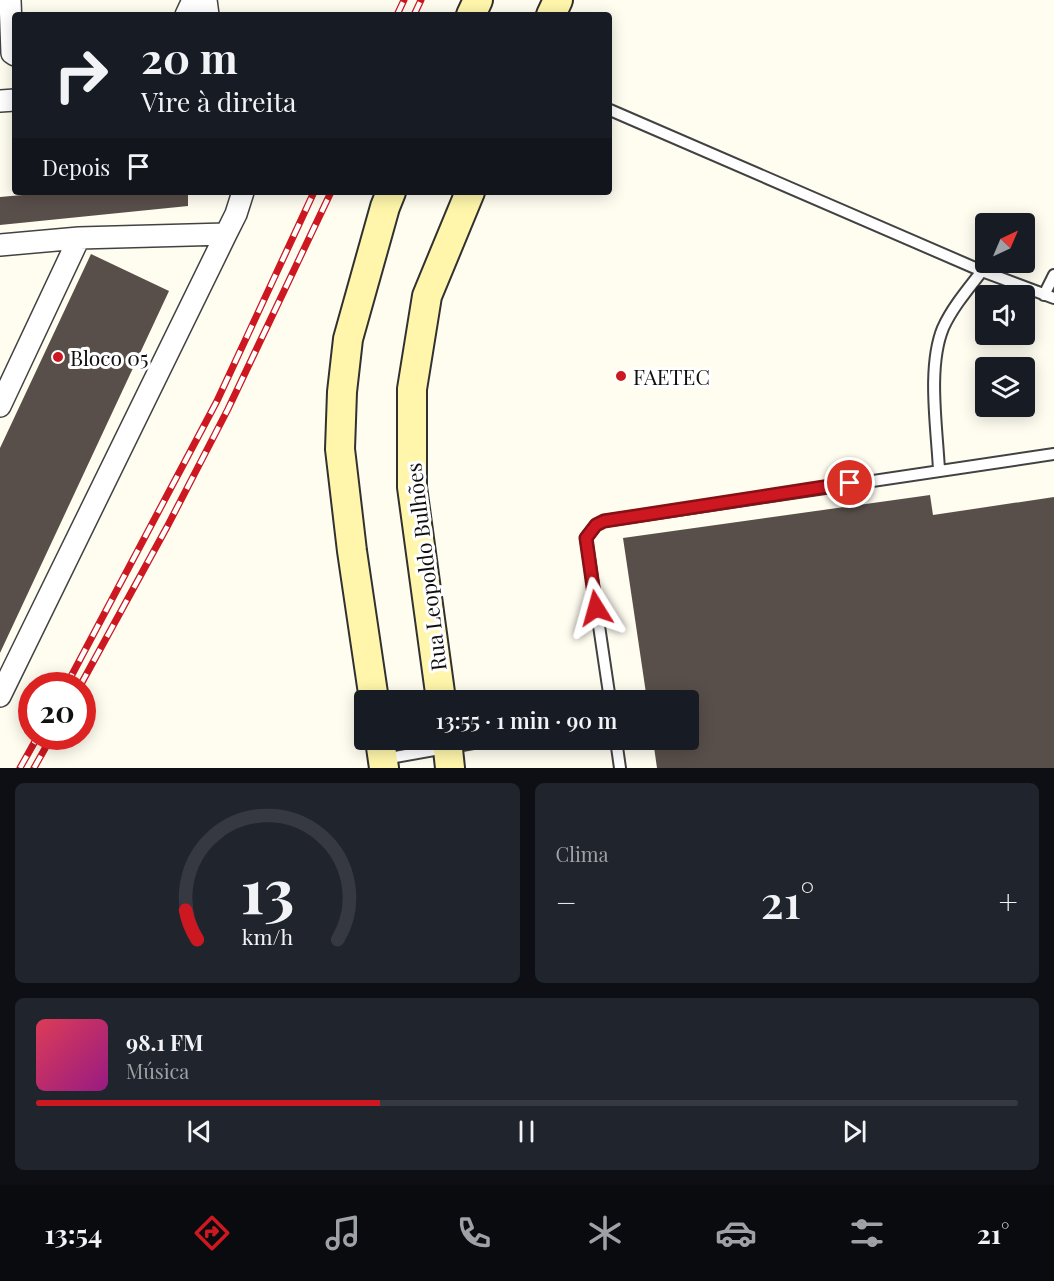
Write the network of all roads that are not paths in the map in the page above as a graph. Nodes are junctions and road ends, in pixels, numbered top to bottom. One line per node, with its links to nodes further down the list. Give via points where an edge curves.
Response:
1 (10, 0): 2 (street)
2 (9, 54)
3 (612, 111): 10 (lane)
4 (242, 195): 7 (street)
5 (391, 195): 18 (main road, via 348,339 340,449)
6 (469, 195): 19 (main road, Rua Leopoldo Bulhões, via 427,296 412,389 412,487)
7 (226, 234): 8 (street); 21 (street)
8 (79, 238): 9 (street); 15 (street)
9 (0, 245)
10 (975, 268)
11 (981, 273): 17 (lane, via 950,315 937,348 934,371)
12 (987, 273): 14 (lane)
13 (1054, 275): 14 (lane)
14 (1049, 296)
15 (0, 406)
16 (1054, 454): 17 (lane)
17 (939, 470): 20 (lane, via 596,525 586,538)
18 (373, 690)
19 (440, 690)
20 (609, 690)
21 (0, 696)
22 (617, 750): 25 (lane)
23 (448, 751): 24 (lane)
24 (382, 755)
25 (620, 768)

